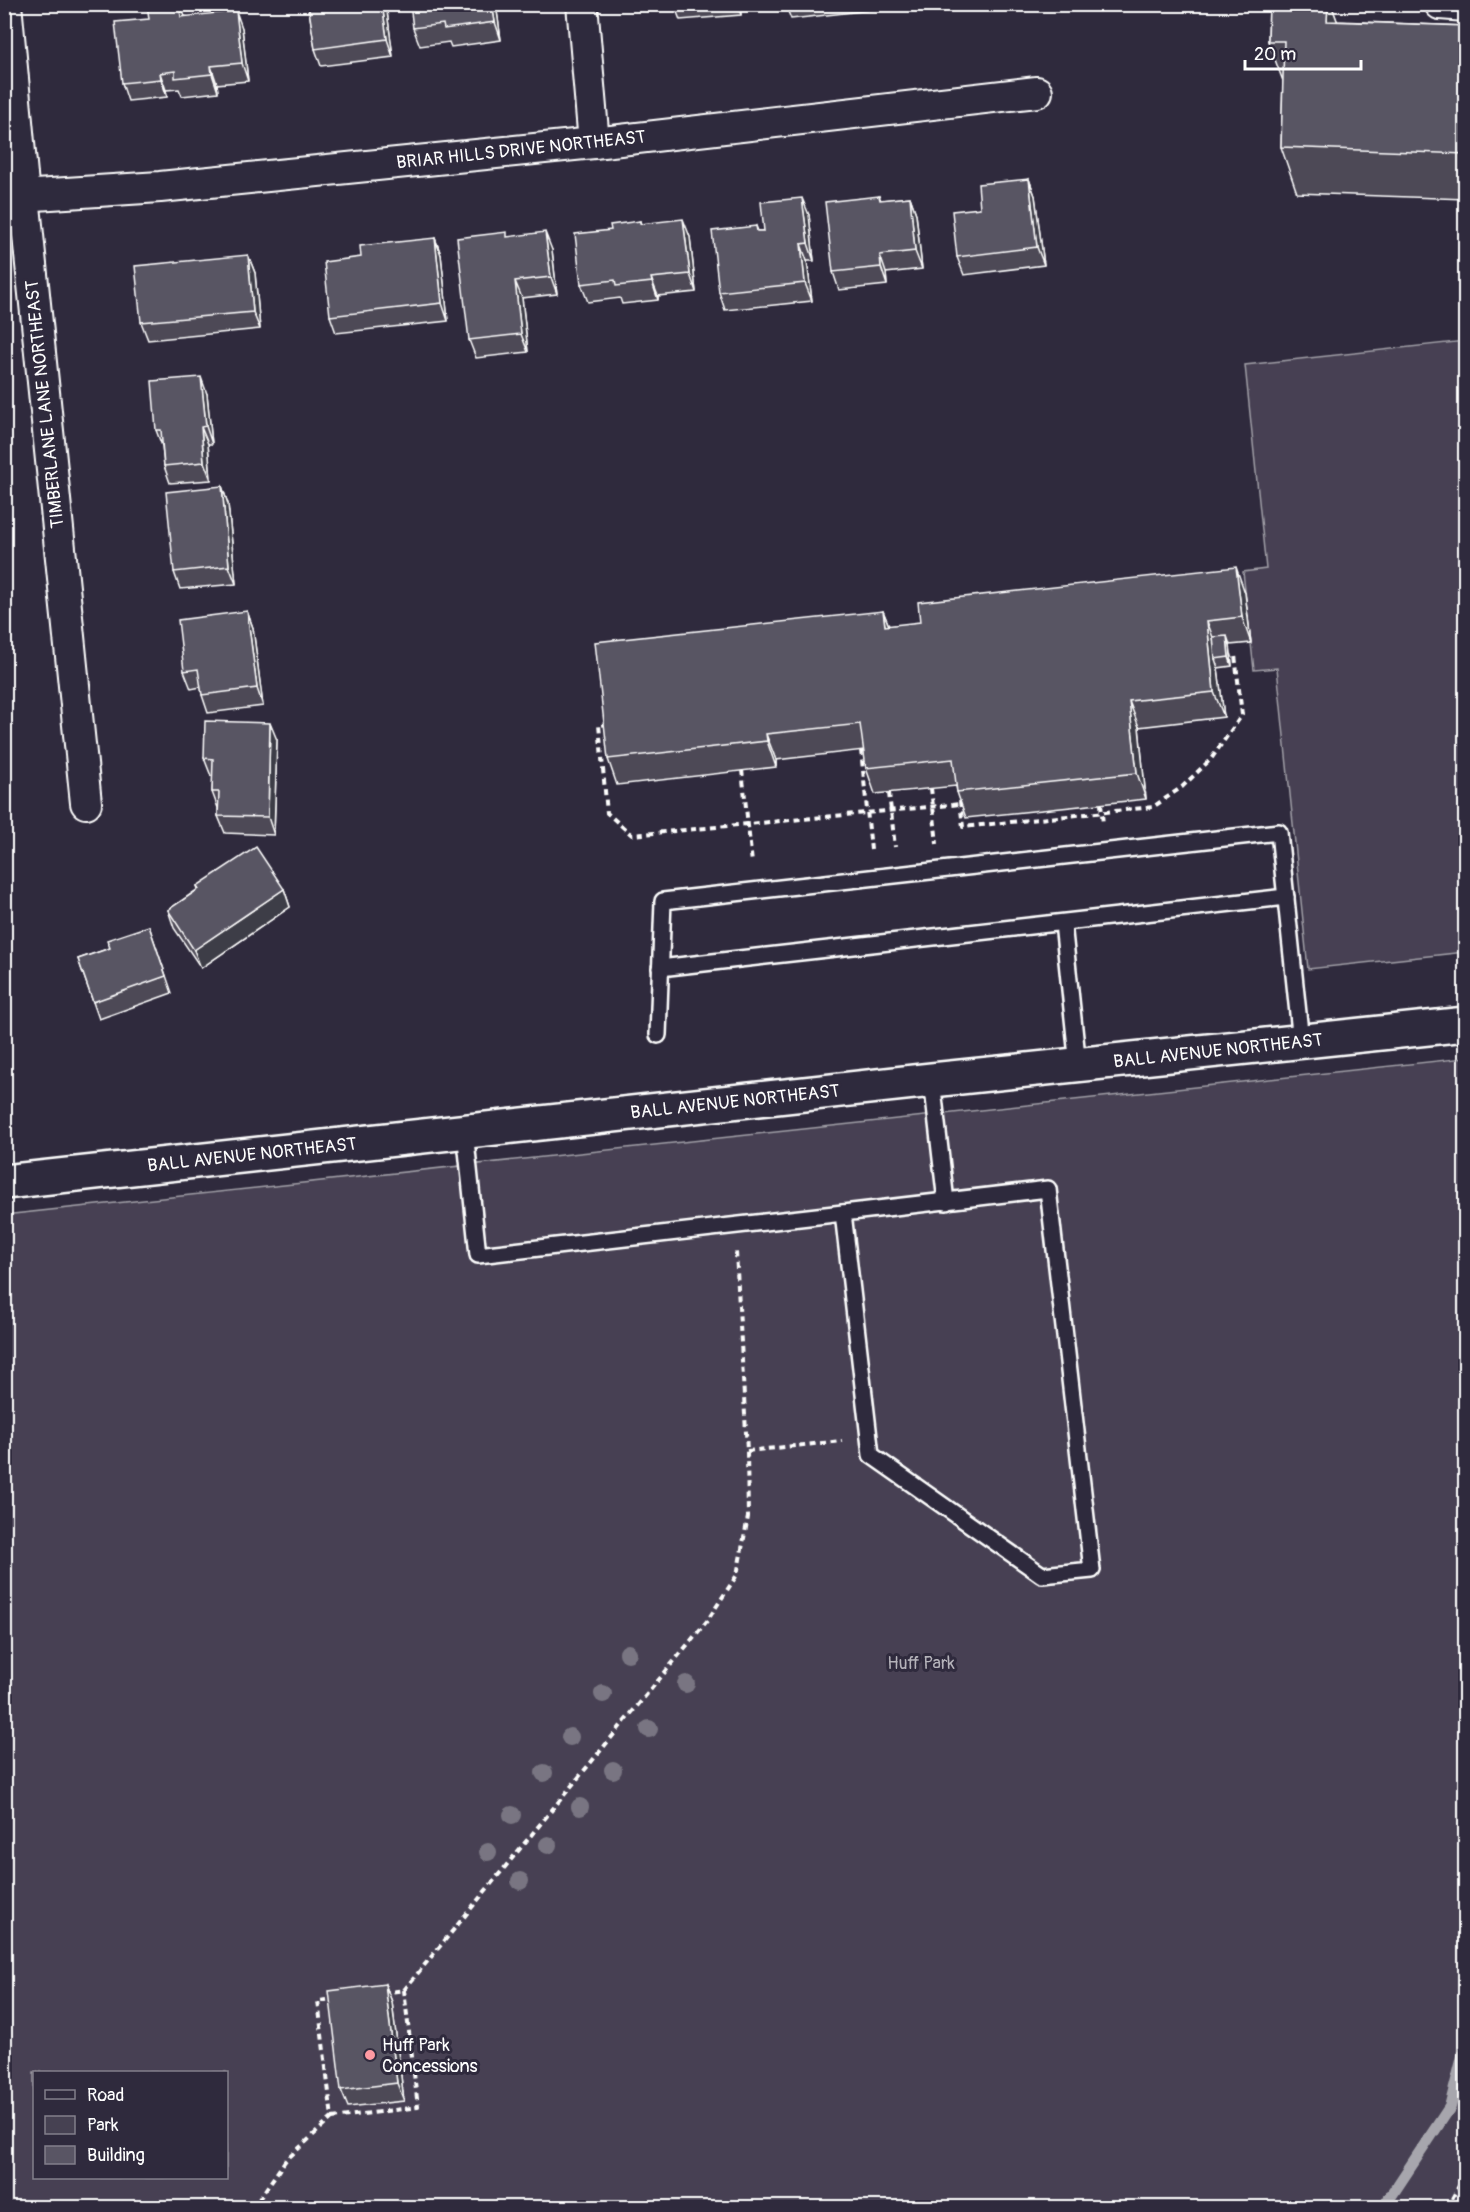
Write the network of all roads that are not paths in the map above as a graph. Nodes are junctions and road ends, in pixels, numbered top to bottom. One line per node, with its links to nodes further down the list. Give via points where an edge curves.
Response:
1 (6, 4): 7 (street, TIMBERLANE LANE NORTHEAST)
2 (582, 4): 6 (street)
3 (1440, 4): 4 (street)
4 (1466, 6)
5 (1037, 92): 6 (street, BRIAR HILLS DRIVE NORTHEAST)
6 (594, 143): 7 (street, BRIAR HILLS DRIVE NORTHEAST, via 160,188)
7 (14, 196): 8 (street, TIMBERLANE LANE NORTHEAST)
8 (86, 803)
9 (1286, 897): 10 (lane); 11 (lane, via 1279,832 874,877 663,901); 14 (lane)
10 (1063, 923): 11 (lane); 15 (lane)
11 (660, 968): 13 (lane)
12 (1466, 1024): 14 (street, BALL AVENUE NORTHEAST)
13 (658, 1035)
14 (1301, 1042): 15 (street, BALL AVENUE NORTHEAST)
15 (1078, 1066): 16 (street, BALL AVENUE NORTHEAST)
16 (932, 1080): 17 (street, BALL AVENUE NORTHEAST); 19 (lane)
17 (465, 1131): 18 (street, BALL AVENUE NORTHEAST); 20 (lane, via 478,1255)
18 (4, 1182)
19 (946, 1202): 20 (lane); 20 (lane, via 1048,1189 1092,1570 1042,1575 871,1455)
20 (843, 1214)

